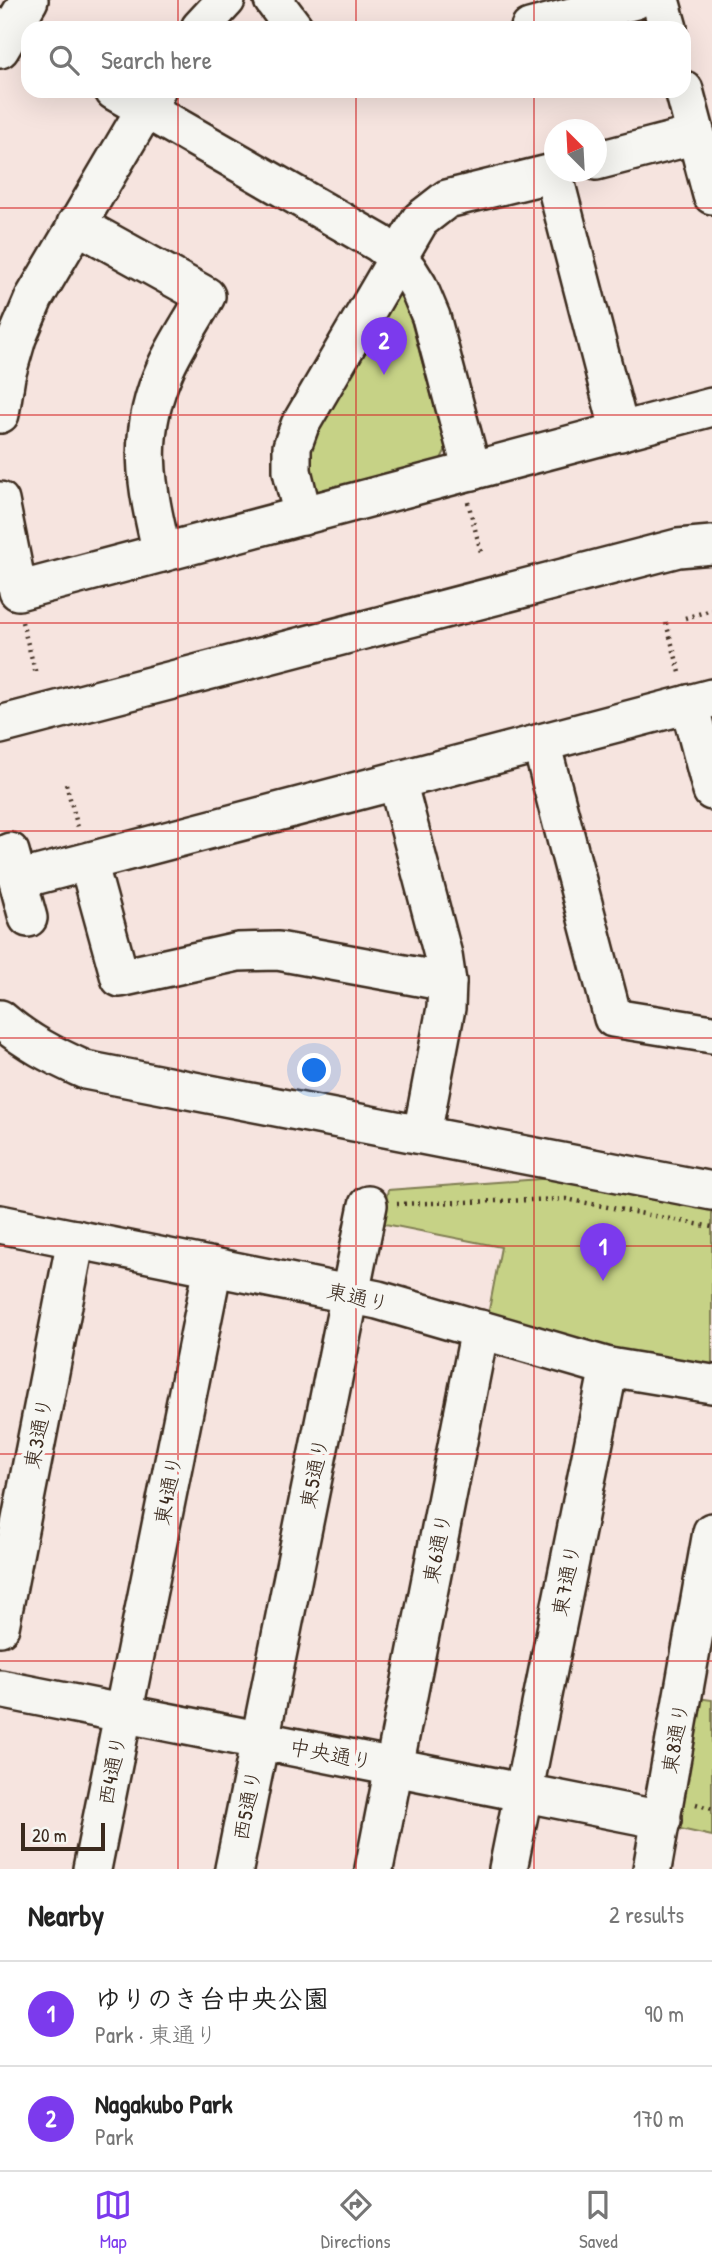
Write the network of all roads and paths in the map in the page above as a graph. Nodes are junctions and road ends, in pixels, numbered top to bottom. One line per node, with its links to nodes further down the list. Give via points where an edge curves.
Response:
1 (29, 0): 10 (street)
2 (226, 0): 6 (street)
3 (273, 0): 7 (street)
4 (635, 0): 8 (street)
5 (660, 0): 9 (street)
6 (206, 21)
7 (289, 21)
8 (556, 21)
9 (666, 21)
10 (13, 40)
11 (138, 98): 19 (street)
12 (140, 98): 20 (street)
13 (686, 98): 14 (street)
14 (696, 135): 15 (street); 18 (street)
15 (607, 158)
16 (544, 175): 20 (street, via 447,199 420,220)
17 (558, 182): 23 (street)
18 (712, 195)
19 (76, 224): 22 (street, via 17,338); 28 (street, via 206,296 166,365 146,431 148,495)
20 (398, 258): 24 (street, via 418,286 431,317); 26 (street, via 300,425 292,447 292,471)
21 (712, 407): 23 (street)
22 (0, 414)
23 (620, 432): 24 (street)
24 (466, 473): 26 (street); 29 (path)
25 (0, 501): 28 (street, via 18,591)
26 (303, 516): 28 (street)
27 (712, 545): 36 (street, via 678,548)
28 (162, 553)
29 (482, 556)
30 (712, 611): 31 (path)
31 (685, 618)
32 (666, 622): 35 (path)
33 (30, 652): 34 (path)
34 (36, 674)
35 (700, 701): 37 (street); 40 (street)
36 (0, 725)
37 (541, 743): 38 (street); 45 (street, via 613,1017)
38 (397, 781): 41 (street); 43 (street)
39 (66, 784): 41 (path)
40 (712, 791)
41 (88, 862): 42 (street, via 14,866); 43 (street, via 120,978 238,952 278,951)
42 (28, 918)
43 (447, 982): 46 (street)
44 (0, 1019): 46 (street, via 42,1050 85,1070)
45 (712, 1034)
46 (422, 1135): 47 (street)
47 (712, 1191)
48 (368, 1205): 50 (path, via 566,1199); 53 (street, 東5通り)
49 (0, 1224): 51 (street, 東通り)
50 (712, 1227)
51 (76, 1240): 52 (street, 東通り); 58 (street, 東3通り)
52 (213, 1267): 53 (street, 東通り); 60 (street, 東4通り)
53 (350, 1294): 54 (street, 東通り); 61 (street, 東5通り)
54 (480, 1329): 55 (street, 東通り); 62 (street, 東6通り)
55 (609, 1367): 56 (street, 東通り); 63 (street, 東7通り)
56 (712, 1384)
57 (712, 1532): 64 (street, 東8通り)
58 (0, 1627)
59 (0, 1689): 60 (street, 中央通り)
60 (124, 1713): 61 (street, 中央通り); 65 (street, 西4通り)
61 (260, 1740): 62 (street, 中央通り); 66 (street, 西5通り)
62 (394, 1766): 63 (street, 中央通り); 67 (street, 東6通り)
63 (523, 1792): 64 (street, 中央通り); 68 (street, 東7通り)
64 (662, 1820): 69 (street, 東8通り)
65 (92, 1869)
66 (234, 1869)
67 (374, 1869)
68 (508, 1869)
69 (652, 1869)

